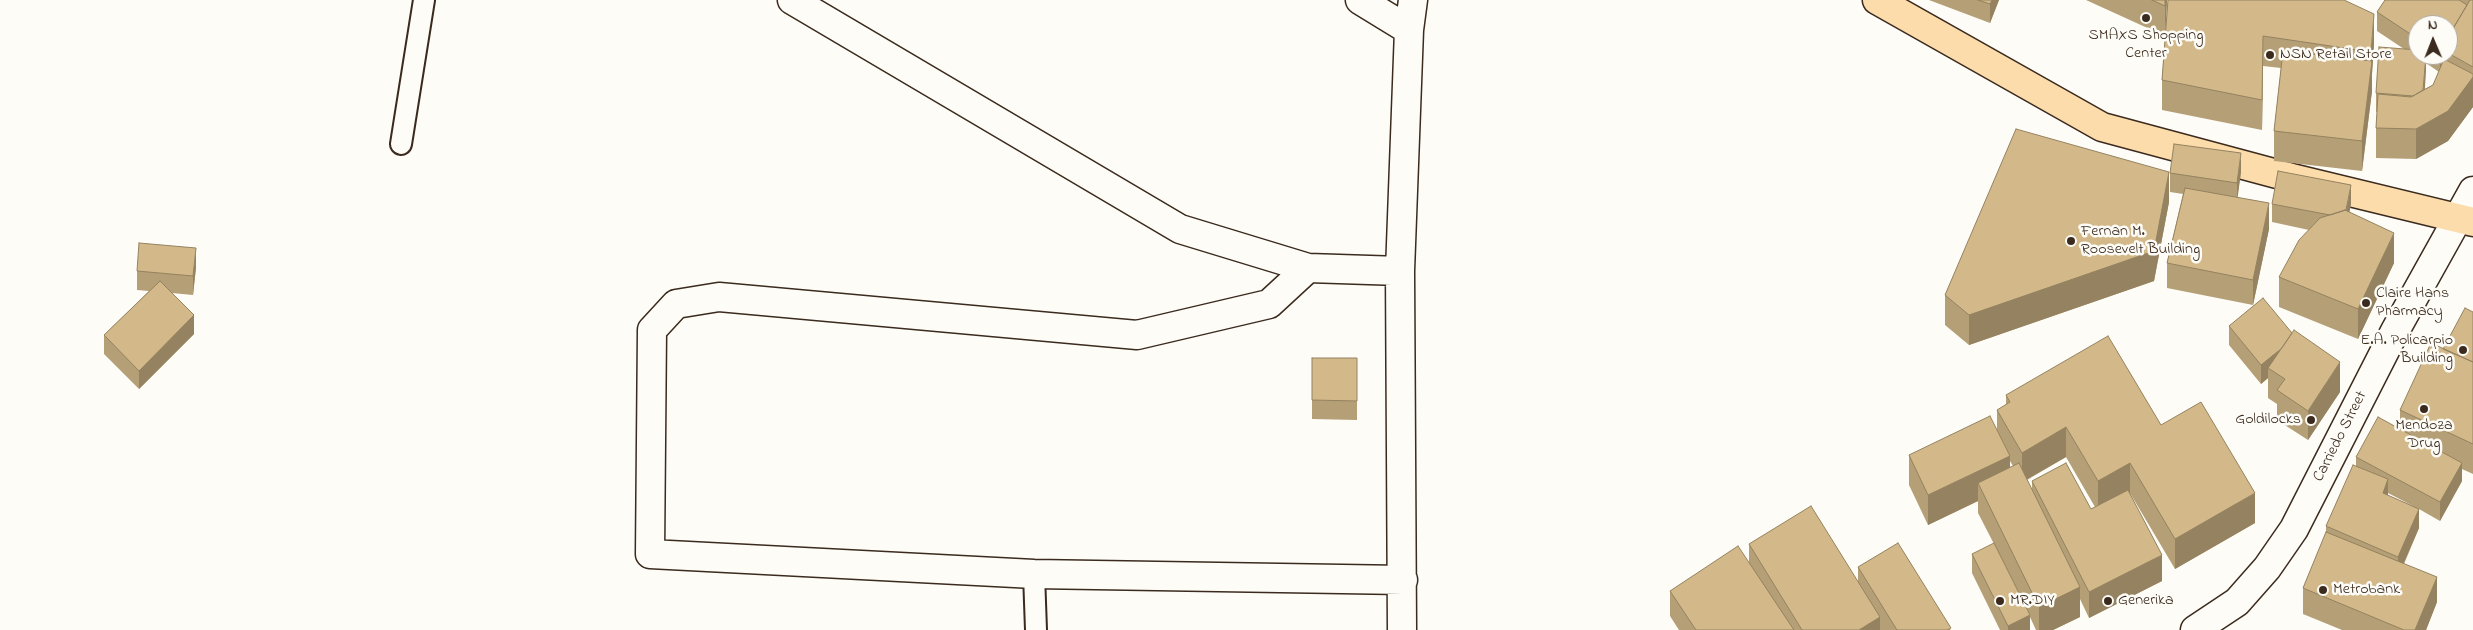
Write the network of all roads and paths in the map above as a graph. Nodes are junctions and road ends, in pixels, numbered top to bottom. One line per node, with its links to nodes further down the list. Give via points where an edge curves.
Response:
1 (424, 0): 7 (lane)
2 (792, 0): 10 (street, via 1180,229)
3 (1360, 0): 6 (street)
4 (1413, 0): 6 (street)
5 (1877, 0): 9 (main road, via 2102,127)
6 (1409, 30): 11 (street)
7 (401, 144)
8 (2473, 191): 9 (street, Carriedo Street)
9 (2465, 221): 16 (street, Carriedo Street, via 2395,331 2294,529 2267,568 2237,602)
10 (1308, 268): 11 (street); 12 (street, via 1269,304 1137,335 719,297 676,304 652,330 650,554)
11 (1400, 271): 13 (street)
12 (1034, 574): 13 (street); 14 (lane)
13 (1402, 580): 15 (street)
14 (1036, 630)
15 (1402, 630)
16 (2195, 630)

